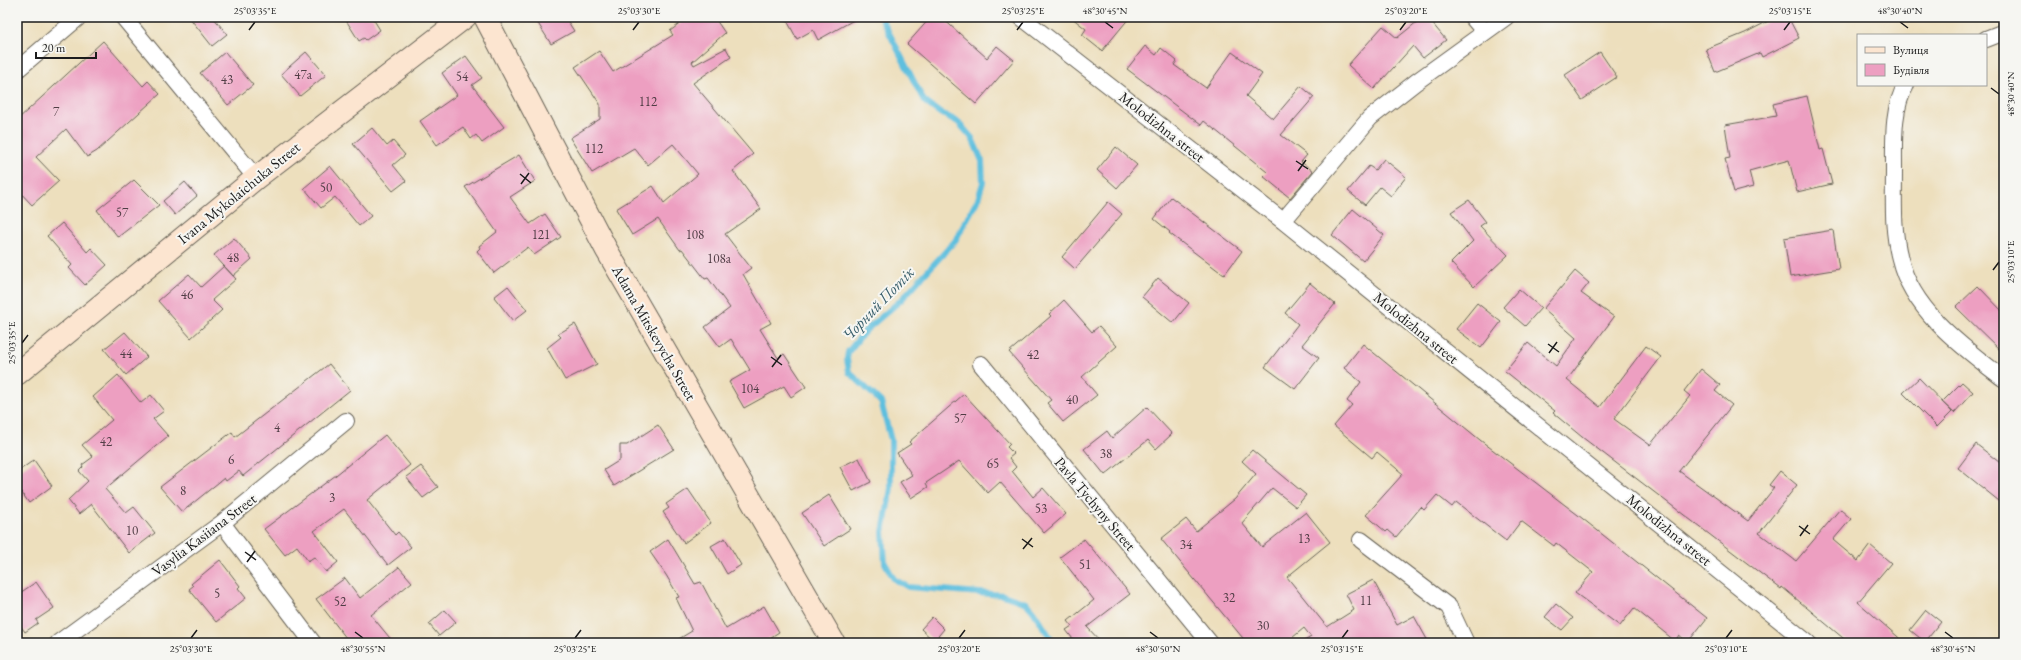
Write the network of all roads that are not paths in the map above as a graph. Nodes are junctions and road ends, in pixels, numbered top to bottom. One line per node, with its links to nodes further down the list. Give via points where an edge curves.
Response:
1 (79, 17): 11 (street)
2 (123, 17): 13 (street)
3 (465, 17): 13 (street, Ivana Mykolaichuka Street)
4 (484, 17): 23 (street, Adama Mitskevycha Street, via 606,249)
5 (1021, 17): 14 (street, Molodizhna street)
6 (1472, 17): 8 (street)
7 (1506, 17): 8 (street)
8 (1485, 32): 14 (street, via 1370,118)
9 (2004, 32): 10 (street)
10 (1987, 39)
11 (17, 70)
12 (1905, 86): 17 (street, via 1900,96 1894,145 1894,223 1903,270 1914,292 1940,325)
13 (256, 178): 16 (street, Ivana Mykolaichuka Street)
14 (1283, 221): 26 (street, Molodizhna street)
15 (980, 364): 24 (street, Pavla Tychyny Street)
16 (17, 374)
17 (2004, 378)
18 (346, 421): 19 (street, Vasylia Kasiiana Street)
19 (222, 523): 21 (street, Vasylia Kasiiana Street); 22 (street)
20 (1361, 540): 25 (street, via 1449,607)
21 (58, 643)
22 (313, 643)
23 (834, 643)
24 (1210, 643)
25 (1466, 643)
26 (1808, 643)

